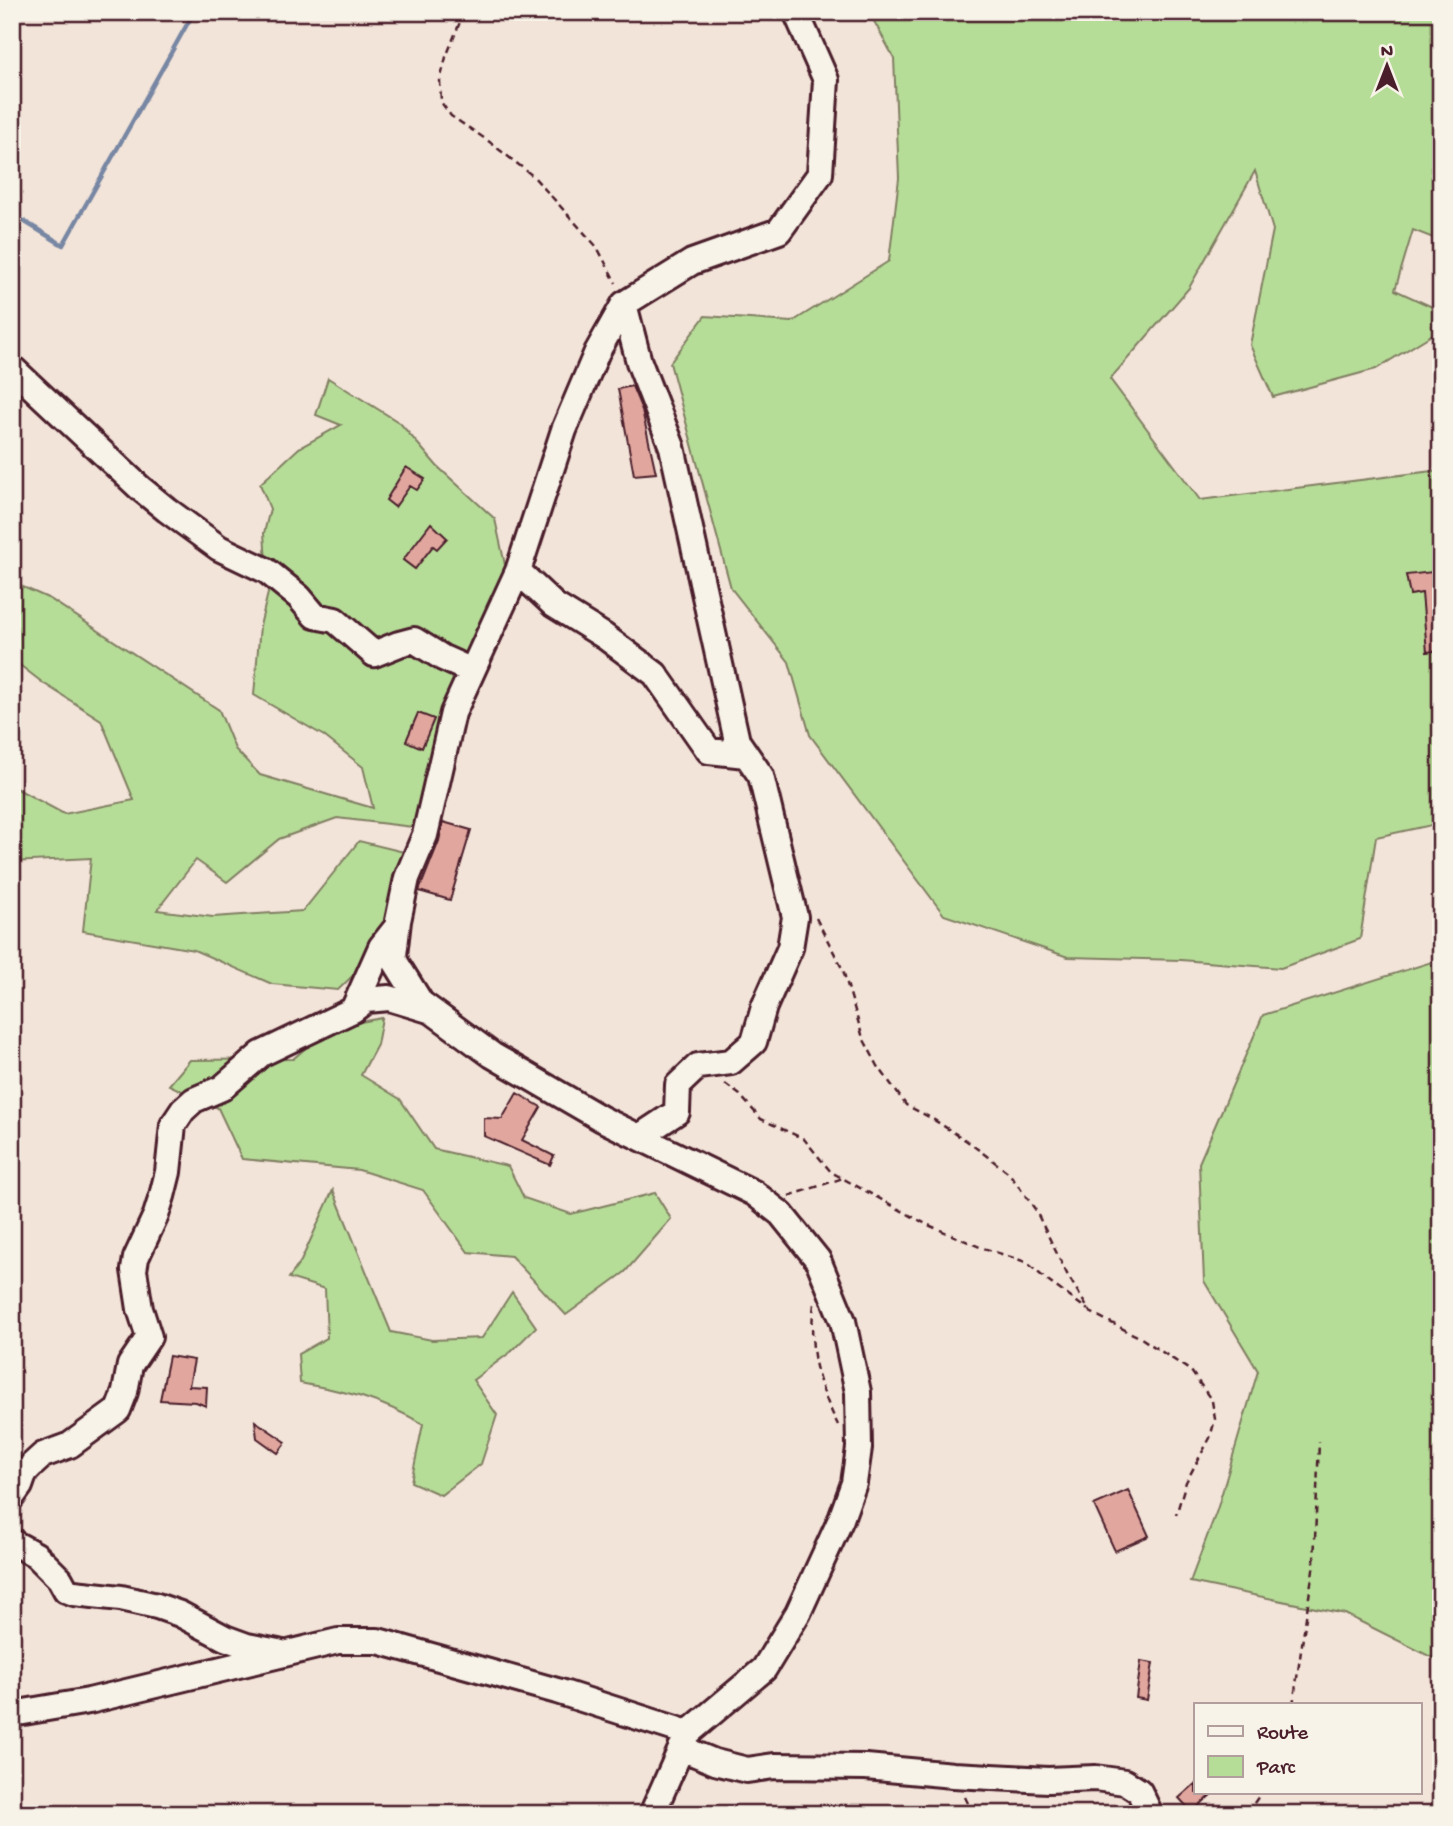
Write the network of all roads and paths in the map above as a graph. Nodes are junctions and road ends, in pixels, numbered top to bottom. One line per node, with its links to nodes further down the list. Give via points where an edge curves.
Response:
1 (464, 12): 3 (path, via 440,80 441,102 451,116 533,176 597,247)
2 (796, 12): 3 (street, via 826,80 820,174 779,232 692,262)
3 (624, 304): 5 (street, via 597,352 564,430); 7 (street, via 639,362 672,447 737,741)
4 (12, 368): 6 (street, via 140,488 219,548 267,571 315,616 335,620 374,654 414,640)
5 (518, 571): 6 (street); 7 (street, via 554,604 655,674 709,751)
6 (472, 671): 9 (street, via 453,713 425,835 407,878)
7 (746, 755): 12 (street, via 761,776 795,917 792,937 754,1042 731,1062)
8 (812, 910): 17 (path, via 843,970 863,1038 887,1080 906,1105 967,1141 1009,1173 1035,1209)
9 (397, 925): 10 (street, via 381,947); 11 (street, via 396,963 421,1003)
10 (353, 1010): 11 (street, via 366,1000 388,998); 20 (street, via 261,1054 222,1088 183,1110 173,1125 169,1172 156,1215 136,1258 140,1309 149,1337 130,1365 122,1401 118,1410 70,1445 43,1455 25,1472)
11 (432, 1011): 13 (street, via 492,1055)
12 (698, 1066): 13 (street, via 678,1084 677,1112); 14 (path, via 740,1094 761,1119 804,1139 831,1172)
13 (639, 1137): 15 (street)
14 (843, 1178): 15 (path); 17 (path, via 926,1224 1026,1262)
15 (766, 1203): 19 (street, via 799,1233 818,1260 843,1321 858,1392)
16 (814, 1304): 19 (path, via 813,1358 825,1398 839,1427)
17 (1090, 1312): 21 (path, via 1191,1371 1212,1401 1215,1419 1210,1437 1186,1482)
18 (1319, 1442): 24 (path, via 1314,1563)
19 (859, 1448): 26 (street, via 854,1483 841,1519 798,1613 764,1669)
20 (12, 1497)
21 (1176, 1515)
22 (12, 1542): 23 (street, via 36,1555 74,1594 157,1606 247,1646)
23 (290, 1652): 25 (street, via 89,1701); 26 (street, via 338,1641 378,1641 557,1691)
24 (1293, 1703)
25 (12, 1714)
26 (684, 1740): 28 (street); 29 (street, via 715,1762 747,1770 866,1767 1125,1782 1139,1791)
27 (1260, 1794): 30 (path, via 1252,1805)
28 (652, 1814)
29 (1150, 1814)
30 (1233, 1814)

